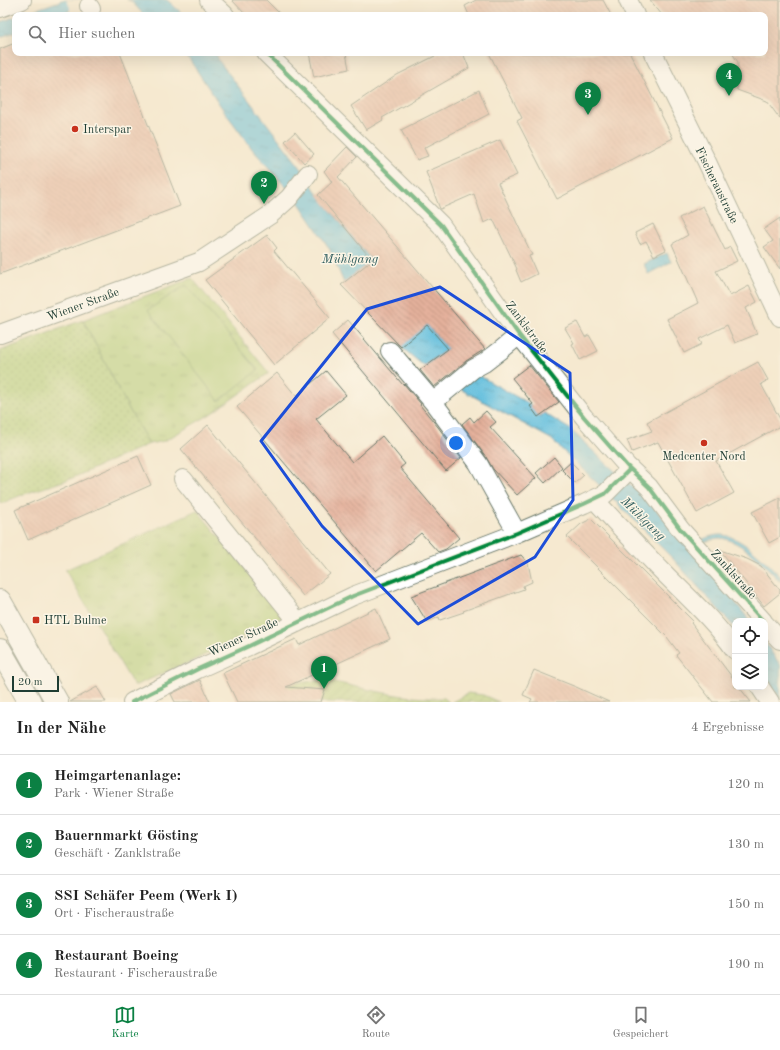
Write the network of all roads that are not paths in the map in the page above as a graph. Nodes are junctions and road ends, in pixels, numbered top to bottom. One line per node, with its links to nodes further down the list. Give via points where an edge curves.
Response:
1 (22, 0): 4 (street)
2 (209, 0): 5 (street)
3 (628, 0): 6 (street)
4 (0, 8)
5 (222, 12)
6 (634, 12)
7 (269, 56): 12 (street, Zanklstraße, via 441,225)
8 (654, 56): 10 (street, Fischeraustraße)
9 (308, 174): 11 (street, Wiener Straße, via 289,198 270,214 199,262)
10 (780, 318)
11 (0, 334)
12 (519, 335): 14 (street, Zanklstraße); 15 (street, Zanklstraße)
13 (390, 351): 14 (street)
14 (433, 402): 18 (street, via 478,463)
15 (627, 472): 17 (street); 20 (street, Zanklstraße, via 649,487 681,530)
16 (185, 487): 21 (street, Wiener Straße, via 291,613)
17 (599, 497): 18 (street); 24 (street, via 649,558 705,614)
18 (517, 533): 21 (street, Wiener Straße, via 363,592)
19 (0, 601): 28 (main road)
20 (760, 618)
21 (296, 623): 29 (street, Wiener Straße)
22 (768, 627): 23 (street)
23 (780, 640)
24 (732, 646)
25 (0, 650): 27 (main road)
26 (762, 690): 30 (street)
27 (30, 702)
28 (57, 702)
29 (132, 702)
30 (770, 702)

